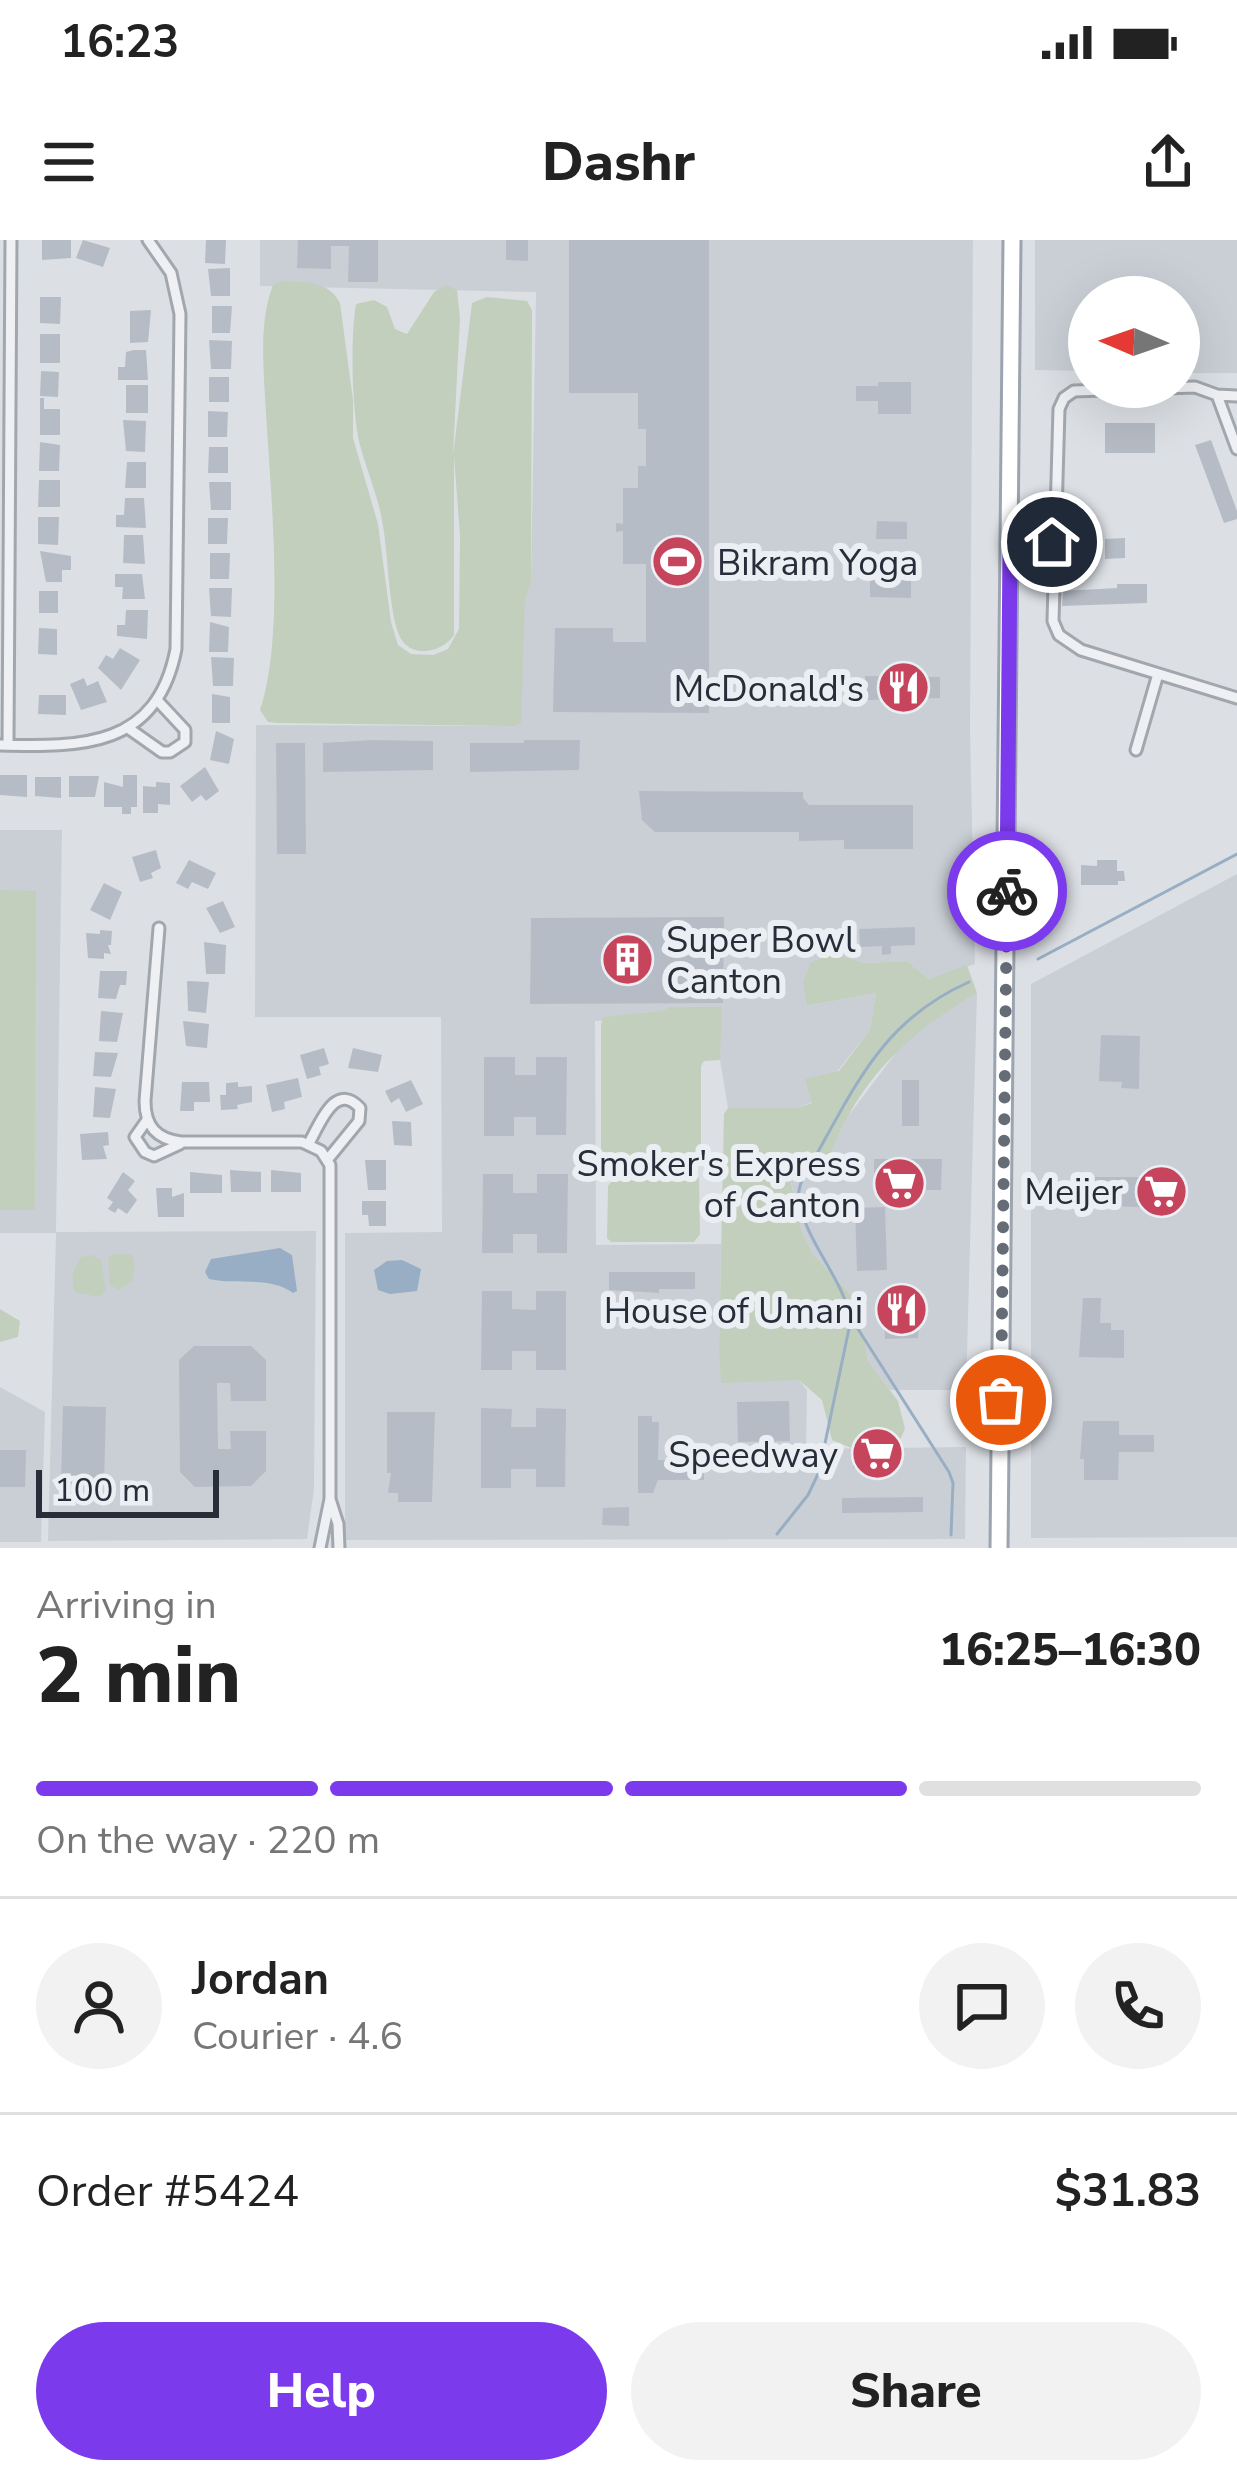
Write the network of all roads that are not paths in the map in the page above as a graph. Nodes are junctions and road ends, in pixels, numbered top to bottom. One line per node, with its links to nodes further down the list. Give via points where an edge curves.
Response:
1 (11, 240): 13 (street)
2 (148, 240): 11 (street, via 171,274 180,314 176,650)
3 (1012, 240): 7 (main road)
4 (1217, 395): 5 (street); 6 (street); 8 (street, via 1195,387 1067,394 1059,409)
5 (1237, 396)
6 (1237, 449)
7 (1010, 548): 8 (street, via 1034,534); 8 (street, via 1035,565); 23 (main road)
8 (1054, 550): 9 (street, via 1059,635)
9 (1158, 674): 10 (street); 14 (street)
10 (1237, 698)
11 (157, 700): 12 (street); 12 (street, via 185,730 179,748 162,752)
12 (128, 728): 13 (street, via 82,745)
13 (4, 745)
14 (1136, 750)
15 (159, 928): 16 (street)
16 (147, 1120): 17 (street, via 159,1135); 17 (street, via 135,1137 145,1152 167,1153)
17 (181, 1142): 18 (street)
18 (309, 1144): 19 (street); 19 (street, via 333,1103 352,1100 359,1121)
19 (328, 1159): 20 (street)
20 (330, 1498): 21 (street); 22 (street)
21 (320, 1548)
22 (339, 1548)
23 (999, 1548)

